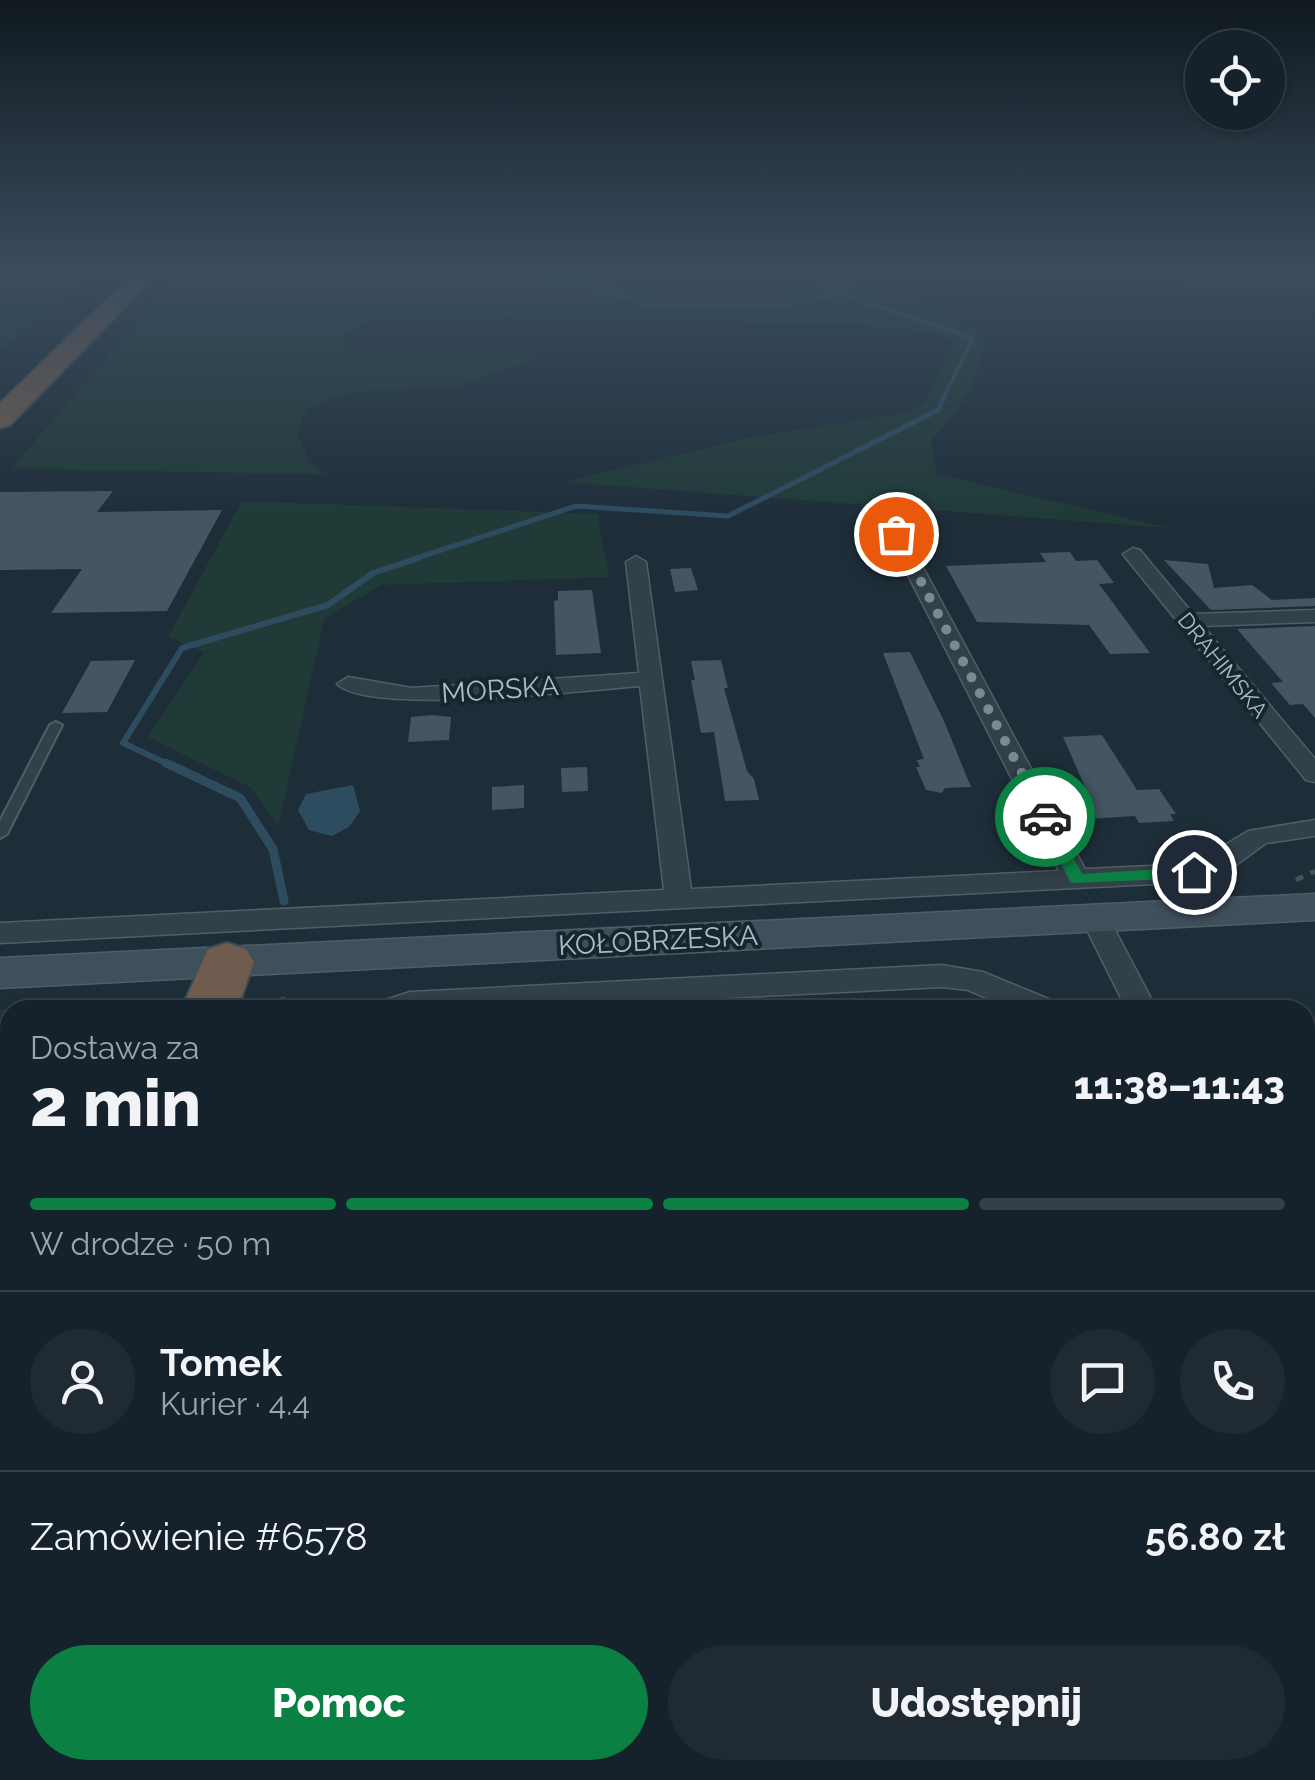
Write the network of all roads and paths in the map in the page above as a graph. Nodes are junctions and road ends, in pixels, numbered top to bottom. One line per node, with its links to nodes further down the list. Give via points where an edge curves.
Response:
1 (41, 354): 3 (highway)
2 (65, 354): 4 (highway)
3 (0, 394)
4 (0, 419)
5 (896, 534): 16 (street)
6 (1133, 554): 9 (street, DRAHIMSKA)
7 (636, 562): 10 (street)
8 (1315, 616): 9 (street)
9 (1186, 620): 13 (street, DRAHIMSKA)
10 (652, 678): 11 (street, MORSKA, via 412,695); 17 (street)
11 (348, 684)
12 (56, 726): 15 (lane)
13 (1315, 775)
14 (1315, 828): 16 (street, via 1252,840 1223,866)
15 (0, 834)
16 (1076, 879): 17 (street)
17 (678, 896): 20 (street)
18 (1315, 907): 19 (main road, KOŁOBRZESKA)
19 (1095, 918): 22 (main road, KOŁOBRZESKA); 25 (street)
20 (0, 934)
21 (0, 973): 22 (main road, KOŁOBRZESKA)
22 (218, 986)
23 (623, 1000): 24 (street, via 942,976)
24 (1021, 1000)
25 (1137, 1000)

